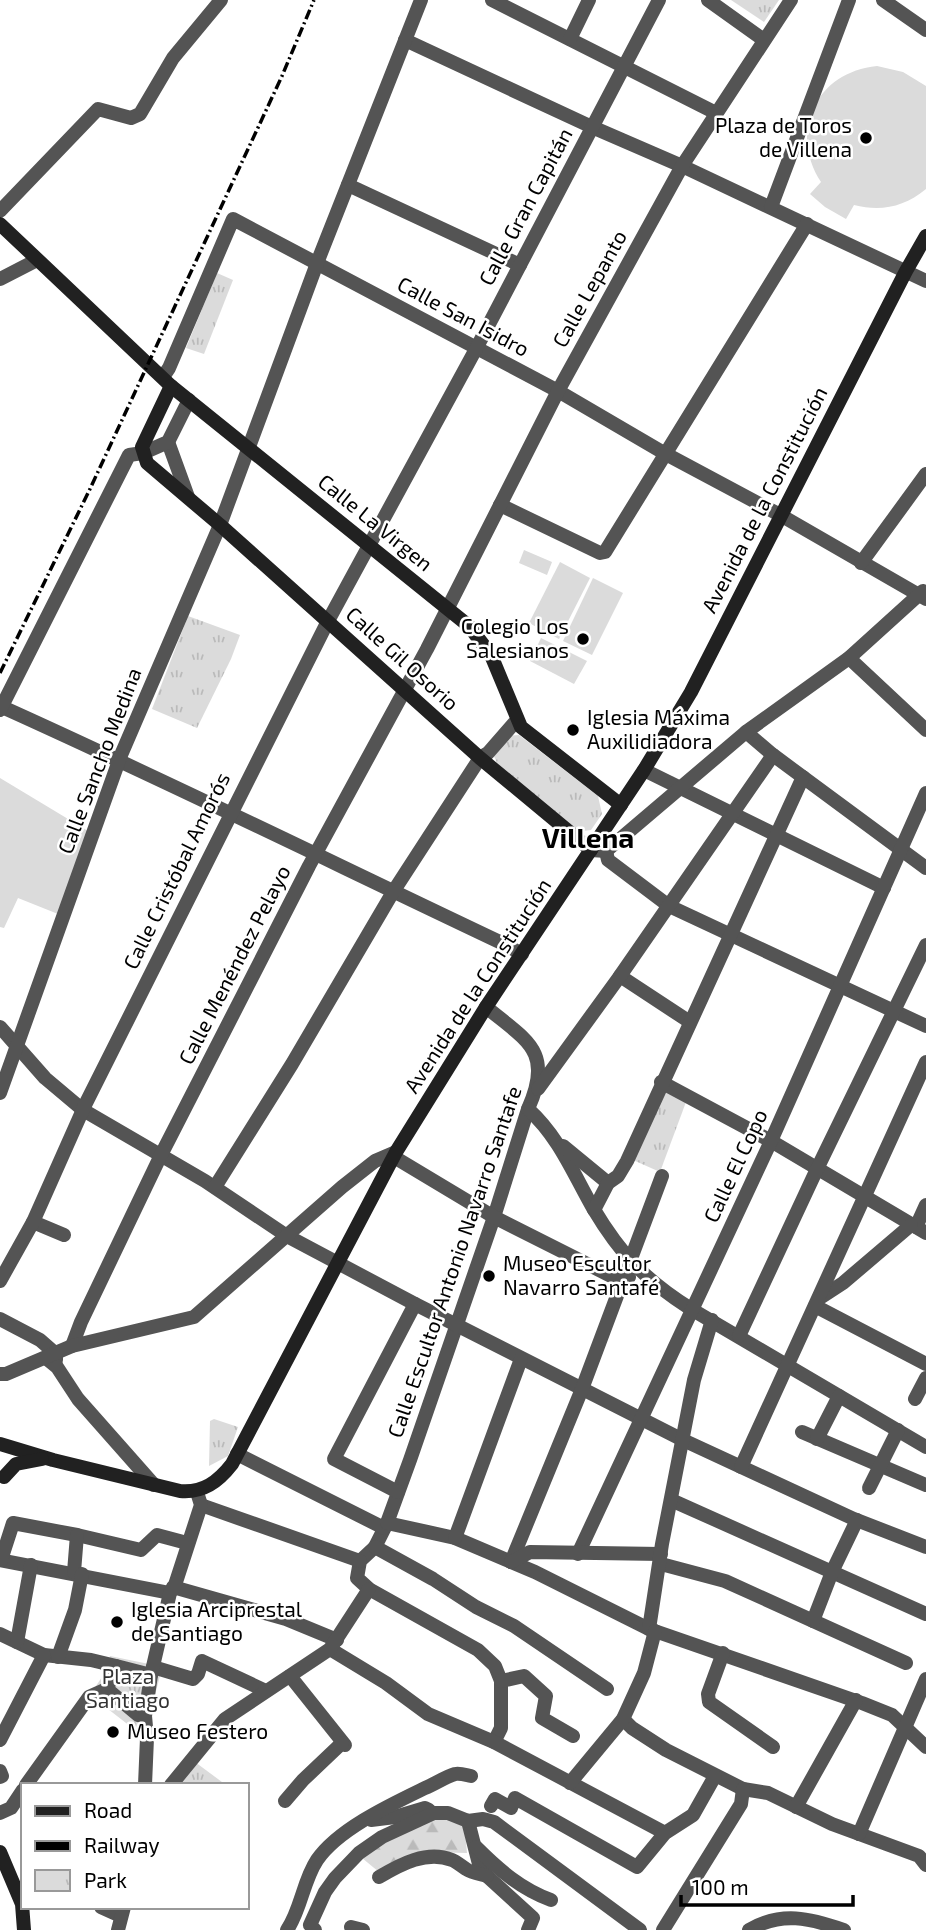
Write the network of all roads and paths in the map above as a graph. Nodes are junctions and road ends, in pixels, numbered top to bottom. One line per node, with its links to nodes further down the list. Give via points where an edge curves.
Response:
1 (221, 0): 20 (street, via 173,58 141,114 131,118 98,108)
2 (421, 0): 12 (street, Calle Sancho Medina)
3 (492, 0): 11 (street)
4 (589, 0): 11 (street)
5 (659, 0): 14 (street, Calle Gran Capitán)
6 (708, 0): 13 (street)
7 (791, 0): 13 (street, Calle Lepanto)
8 (849, 0): 19 (street)
9 (883, 0): 10 (street)
10 (926, 30)
11 (570, 39): 14 (street)
12 (405, 40): 16 (street); 18 (street, Calle Sancho Medina)
13 (764, 40): 15 (street, Calle Lepanto)
14 (625, 66): 15 (street); 16 (street, Calle Gran Capitán)
15 (716, 113): 17 (street, Calle Lepanto)
16 (592, 127): 17 (street); 26 (street, Calle Gran Capitán)
17 (682, 166): 19 (street); 32 (street, Calle Lepanto)
18 (348, 185): 25 (street, Calle Sancho Medina); 26 (street)
19 (771, 207): 22 (street)
20 (0, 211)
21 (0, 224): 24 (street, Calle La Virgen)
22 (807, 224): 27 (street); 36 (street)
23 (926, 236): 27 (street, Avenida de la Constitución)
24 (37, 260): 28 (street); 31 (street, Calle La Virgen)
25 (317, 263): 30 (street, Calle San Isidro); 31 (street, Calle San Isidro, via 233,219); 35 (street, Calle Sancho Medina)
26 (520, 265): 30 (street, Calle Gran Capitán)
27 (906, 271): 29 (street); 41 (street, Avenida de la Constitución)
28 (0, 279)
29 (926, 281)
30 (477, 347): 32 (street, Calle San Isidro); 43 (street, Calle Gran Capitán)
31 (167, 382): 33 (street, Calle La Virgen); 37 (street, via 142,447)
32 (558, 391): 36 (street, Calle San Isidro); 40 (street, Calle Lepanto)
33 (189, 400): 34 (street); 35 (street, Calle La Virgen)
34 (167, 442): 37 (street); 39 (street, Calle Gil Osorio)
35 (249, 447): 42 (street, Calle Sancho Medina); 43 (street, Calle La Virgen)
36 (664, 453): 40 (street, via 605,552); 41 (street, Calle San Isidro)
37 (145, 458): 39 (street, Calle Gil Osorio); 50 (street, via 129,454)
38 (926, 474): 44 (street)
39 (188, 497): 42 (street, Calle Gil Osorio)
40 (500, 505): 46 (street, Calle Lepanto)
41 (782, 516): 44 (street, Calle San Isidro); 57 (street, Avenida de la Constitución, via 691,692)
42 (220, 525): 47 (street, Calle Gil Osorio); 56 (street, Calle Sancho Medina)
43 (369, 544): 46 (street, Calle La Virgen); 47 (street, Calle Cristóbal Amorós)
44 (862, 563): 45 (street, Calle San Isidro)
45 (924, 594): 48 (street)
46 (447, 610): 49 (street, Calle Menéndez Pelayo); 51 (street, Calle La Virgen, via 486,647)
47 (328, 621): 49 (street, Calle Gil Osorio); 62 (street, Calle Cristóbal Amorós)
48 (849, 658): 52 (street); 53 (street)
49 (404, 689): 55 (street, Calle Gil Osorio); 68 (street, Calle Menéndez Pelayo)
50 (1, 709): 56 (street)
51 (517, 720): 55 (street); 61 (street, via 527,733)
52 (926, 730)
53 (746, 732): 54 (street); 59 (street)
54 (773, 755): 58 (street); 63 (street)
55 (480, 758): 66 (street, Calle Gil Osorio); 71 (street)
56 (120, 760): 62 (street); 83 (street, Calle Sancho Medina)
57 (644, 770): 59 (street); 61 (street, Avenida de la Constitución)
58 (803, 776): 64 (street); 65 (street)
59 (679, 788): 63 (street); 67 (street)
60 (926, 793): 65 (street, Calle El Copo)
61 (621, 805): 66 (street, Avenida de la Constitución)
62 (229, 814): 68 (street); 89 (street, Calle Cristóbal Amorós)
63 (732, 815): 64 (street); 72 (street)
64 (777, 836): 70 (street); 73 (street)
65 (901, 848): 69 (street); 70 (street, Calle El Copo)
66 (591, 850): 67 (street); 75 (street, Avenida de la Constitución)
67 (606, 851): 72 (street, via 608,860)
68 (315, 855): 71 (street); 93 (street, Calle Menéndez Pelayo)
69 (926, 868)
70 (884, 888): 77 (street, Calle El Copo)
71 (393, 892): 75 (street); 97 (street)
72 (669, 906): 73 (street); 76 (street)
73 (730, 934): 77 (street); 80 (street)
74 (926, 945): 79 (street)
75 (522, 954): 78 (street, Avenida de la Constitución)
76 (620, 976): 80 (street); 87 (street)
77 (841, 985): 79 (street); 91 (street, Calle El Copo)
78 (486, 1007): 87 (street, Calle Escultor Antonio Navarro Santafe, via 533,1049 540,1066); 92 (street, Avenida de la Constitución)
79 (895, 1010): 81 (street); 94 (street)
80 (690, 1022): 85 (street)
81 (926, 1026)
82 (0, 1027): 83 (street)
83 (17, 1047): 86 (street, Calle Sancho Medina); 89 (street)
84 (926, 1062): 98 (street)
85 (661, 1082): 91 (street); 96 (street, via 626,1161)
86 (0, 1093)
87 (536, 1093): 88 (street, Calle Escultor Antonio Navarro Santafe)
88 (528, 1109): 90 (street); 101 (street, Calle Escultor Antonio Navarro Santafe)
89 (83, 1110): 93 (street); 102 (street, Calle Cristóbal Amorós)
90 (557, 1141): 96 (street); 100 (street)
91 (771, 1141): 94 (street); 113 (street, Calle El Copo)
92 (395, 1154): 101 (street); 105 (street, via 375,1161); 107 (street, Avenida de la Constitución)
93 (161, 1155): 97 (street); 118 (street, Calle Menéndez Pelayo)
94 (817, 1169): 98 (street); 117 (street)
95 (662, 1176): 106 (street)
96 (608, 1183): 100 (street)
97 (215, 1188): 105 (street)
98 (865, 1197): 103 (street); 111 (street)
99 (926, 1205): 103 (street)
100 (594, 1210): 106 (street)
101 (494, 1217): 109 (street); 116 (street, Calle Escultor Antonio Navarro Santafe)
102 (33, 1222): 104 (street); 108 (street, Calle Cristóbal Amorós)
103 (918, 1228): 111 (street)
104 (64, 1235)
105 (287, 1236): 107 (street); 118 (street, via 194,1317)
106 (629, 1260): 109 (street); 110 (street)
107 (339, 1262): 112 (street); 135 (street, Avenida de la Constitución)
108 (0, 1281)
109 (621, 1281): 110 (street, via 632,1278); 125 (street)
110 (663, 1291): 113 (street)
111 (817, 1302): 121 (street); 122 (street)
112 (415, 1304): 116 (street); 145 (street, via 334,1460)
113 (691, 1308): 115 (street); 128 (street, Calle El Copo)
114 (0, 1319): 120 (street, via 40,1340)
115 (712, 1320): 117 (street); 132 (street)
116 (456, 1324): 119 (street); 145 (street, Calle Escultor Antonio Navarro Santafe)
117 (739, 1336): 122 (street)
118 (72, 1346): 120 (street)
119 (521, 1359): 125 (street); 151 (street)
120 (53, 1360): 123 (street); 136 (street, via 78,1399)
121 (926, 1363)
122 (788, 1364): 126 (street); 139 (street)
123 (0, 1374)
124 (926, 1378): 127 (street)
125 (582, 1389): 128 (street); 158 (street)
126 (839, 1395): 129 (street); 131 (street)
127 (915, 1399)
128 (641, 1418): 132 (street); 155 (street, Calle El Copo)
129 (898, 1430): 134 (street); 138 (street)
130 (802, 1432): 131 (street)
131 (817, 1439): 138 (street)
132 (683, 1440): 139 (street); 147 (street)
133 (3, 1446): 137 (street); 141 (street)
134 (926, 1447)
135 (237, 1454): 146 (street, Avenida de la Constitución); 149 (street)
136 (128, 1458): 140 (street, via 117,1460); 142 (street)
137 (53, 1460): 140 (street); 141 (street, via 22,1461)
138 (880, 1465): 143 (street); 144 (street)
139 (741, 1467): 148 (street)
140 (109, 1474): 142 (street)
141 (2, 1483)
142 (154, 1485): 146 (street)
143 (926, 1485)
144 (869, 1488)
145 (398, 1492): 149 (street, Calle Escultor Antonio Navarro Santafe)
146 (199, 1498): 152 (street); 159 (street)
147 (671, 1500): 156 (street); 161 (street)
148 (857, 1520): 154 (street); 161 (street)
149 (386, 1526): 151 (street); 153 (street, Calle Escultor Antonio Navarro Santafe)
150 (77, 1535): 152 (street, via 141,1550 157,1535); 157 (street, via 13,1523); 162 (street)
151 (455, 1538): 158 (street)
152 (187, 1543): 164 (street)
153 (375, 1547): 159 (street); 180 (street, via 514,1626)
154 (926, 1547)
155 (578, 1554): 156 (street); 158 (street, via 530,1552)
156 (661, 1559): 166 (street, via 725,1581); 167 (street)
157 (1, 1560): 160 (street)
158 (511, 1562): 167 (street)
159 (360, 1564): 163 (street, via 357,1578)
160 (31, 1565): 162 (street); 169 (street)
161 (832, 1572): 165 (street); 166 (street)
162 (78, 1573): 164 (street); 172 (street, via 75,1610)
163 (369, 1589): 170 (street); 177 (street, via 478,1650 495,1666)
164 (172, 1590): 170 (street, via 286,1619); 175 (street)
165 (926, 1614)
166 (813, 1621): 173 (street)
167 (652, 1630): 171 (street); 184 (street, via 644,1673)
168 (0, 1634): 169 (street)
169 (17, 1642): 172 (street)
170 (334, 1644): 176 (street); 188 (street, via 428,1714)
171 (723, 1653): 182 (street); 189 (street, via 709,1702)
172 (51, 1656): 174 (street); 187 (street)
173 (906, 1663)
174 (116, 1666): 175 (street); 179 (street)
175 (152, 1671): 181 (street, via 193,1679 202,1661); 183 (street)
176 (290, 1676): 181 (street); 201 (street, via 344,1744)
177 (500, 1681): 186 (street, via 524,1676 546,1696 542,1718); 188 (street, via 501,1728)
178 (925, 1681): 185 (street)
179 (107, 1689): 183 (street); 196 (street, via 89,1697)
180 (607, 1689)
181 (266, 1691): 195 (street, via 225,1719)
182 (856, 1700): 185 (street, via 892,1715); 202 (street)
183 (145, 1717): 197 (street)
184 (623, 1719): 193 (street, via 642,1735); 198 (street)
185 (905, 1727): 190 (street); 208 (street)
186 (573, 1736)
187 (0, 1740)
188 (494, 1742): 198 (street)
189 (773, 1747)
190 (926, 1747)
191 (0, 1771): 194 (street)
192 (471, 1776): 206 (street, via 458,1773)
193 (715, 1776): 199 (street); 207 (street, via 693,1815)
194 (0, 1777)
195 (173, 1782)
196 (29, 1783)
197 (145, 1783)
198 (570, 1783): 207 (street)
199 (743, 1789): 202 (street, via 768,1793); 224 (street, via 741,1804)
200 (21, 1794): 203 (street)
201 (285, 1801)
202 (796, 1807): 208 (street)
203 (0, 1813)
204 (441, 1813): 205 (street); 206 (street, via 425,1808); 220 (street, via 359,1853 325,1892)
205 (481, 1816): 207 (street, via 495,1799 511,1808 515,1798 637,1867); 209 (street); 223 (street)
206 (362, 1821): 222 (street, via 317,1859)
207 (666, 1833)
208 (859, 1834): 211 (street)
209 (475, 1846): 212 (street); 215 (street, via 512,1880)
210 (0, 1852): 214 (street)
211 (923, 1856)
212 (483, 1870): 213 (street, via 468,1871 454,1860 423,1857); 219 (street)
213 (379, 1877)
214 (21, 1899)
215 (551, 1900)
216 (23, 1909): 221 (street)
217 (105, 1909): 218 (street)
218 (121, 1918)
219 (531, 1924)
220 (313, 1928)
221 (23, 1930)
222 (286, 1930)
223 (640, 1930)
224 (663, 1930)
225 (749, 1930): 226 (street, via 779,1918 804,1919)
226 (844, 1930)

